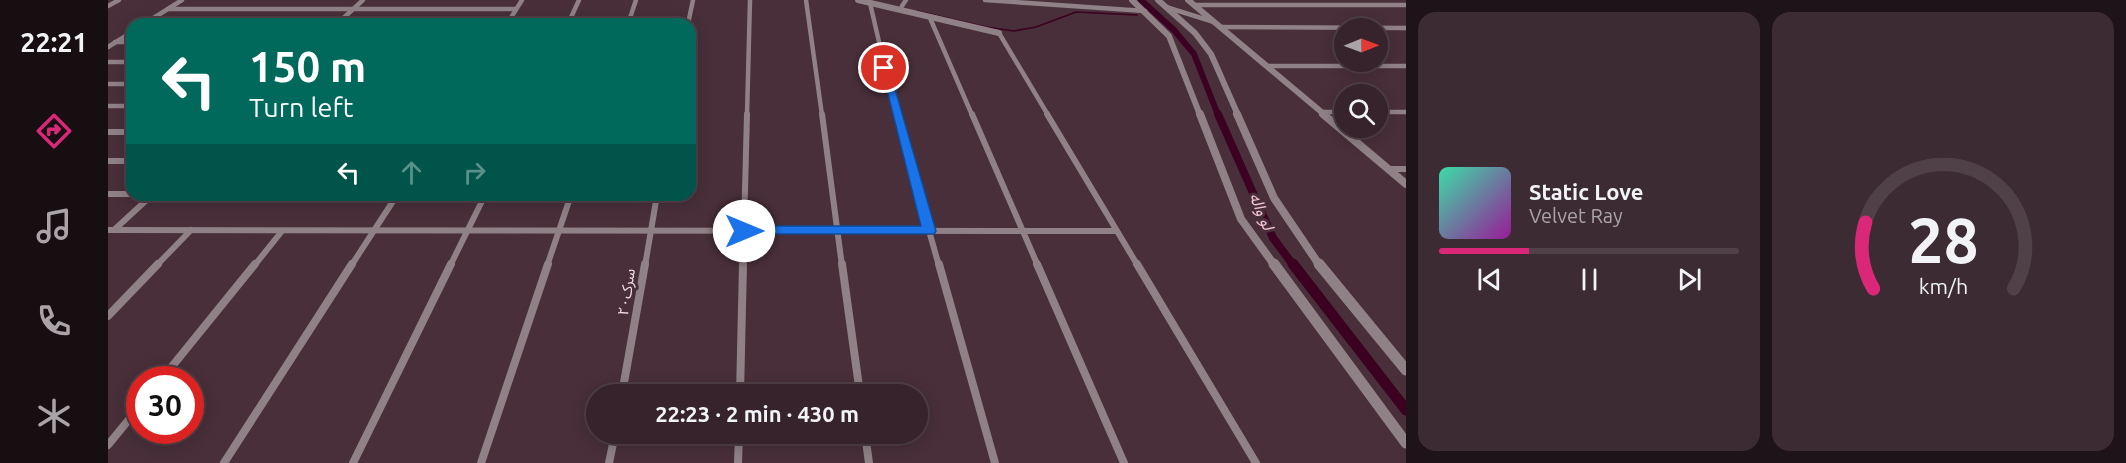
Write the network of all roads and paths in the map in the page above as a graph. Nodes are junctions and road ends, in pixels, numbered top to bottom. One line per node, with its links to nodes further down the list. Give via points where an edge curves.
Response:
1 (119, 0): 20 (street)
2 (182, 0): 24 (street)
3 (363, 0): 25 (street)
4 (522, 0): 26 (street)
5 (579, 0): 31 (street)
6 (636, 0): 32 (street)
7 (693, 0): 33 (street)
8 (750, 0): 76 (street)
9 (806, 0): 77 (street)
10 (858, 0): 17 (street)
11 (906, 0): 21 (street)
12 (985, 0): 16 (street)
13 (1093, 0): 23 (street)
14 (1132, 0): 27 (street)
15 (1158, 0): 22 (street)
16 (1022, 1): 23 (street)
17 (870, 3): 34 (street); 78 (street, via 889,90)
18 (1191, 3): 19 (street); 35 (street)
19 (1406, 5)
20 (108, 6)
21 (902, 6)
22 (1166, 7): 35 (street, via 1185,9 1204,21); 83 (street, via 1211,54 1280,207 1315,260)
23 (1100, 8): 27 (street)
24 (168, 9): 25 (street); 28 (street)
25 (354, 9): 26 (street); 29 (street)
26 (516, 9): 30 (street)
27 (1145, 11): 88 (street, via 1169,36 1241,219)
28 (154, 18)
29 (344, 18)
30 (511, 18)
31 (571, 18)
32 (630, 18)
33 (689, 18)
34 (930, 18): 38 (street); 79 (street)
35 (1214, 22): 36 (street)
36 (1220, 27): 37 (street); 45 (street)
37 (1406, 28)
38 (999, 33): 80 (street)
39 (126, 36): 40 (street)
40 (115, 42): 41 (street); 42 (street)
41 (126, 42)
42 (108, 47)
43 (108, 62): 44 (street)
44 (126, 62)
45 (1267, 66): 46 (street); 51 (street)
46 (1406, 66)
47 (108, 84): 48 (street)
48 (126, 84)
49 (108, 106): 50 (street)
50 (126, 106)
51 (1321, 112): 52 (street); 59 (street)
52 (1334, 112)
53 (1388, 112): 54 (street)
54 (1406, 112)
55 (108, 132): 56 (street)
56 (126, 132)
57 (108, 161): 58 (street)
58 (126, 161)
59 (1388, 169): 60 (street); 61 (street)
60 (1406, 169)
61 (1406, 184)
62 (108, 194): 63 (street)
63 (126, 194)
64 (145, 201): 69 (street)
65 (392, 201): 72 (street)
66 (482, 201): 73 (street)
67 (569, 201): 74 (street)
68 (656, 201): 75 (street, سرک۲۰)
69 (111, 230): 70 (street)
70 (191, 230): 71 (street); 81 (street)
71 (282, 231): 72 (street); 82 (street)
72 (374, 231): 73 (street); 93 (street)
73 (468, 231): 74 (street); 94 (street)
74 (559, 231): 75 (street); 95 (street)
75 (651, 231): 76 (street); 84 (street, سرک۲۰)
76 (744, 231): 77 (street); 85 (street)
77 (836, 231): 78 (street); 86 (street)
78 (929, 231): 79 (street); 99 (street)
79 (1022, 231): 80 (street); 100 (street)
80 (1116, 231): 101 (street)
81 (108, 316)
82 (172, 366)
83 (1406, 370)
84 (624, 384)
85 (740, 384)
86 (859, 384)
87 (126, 423): 92 (street)
88 (1406, 443)
89 (613, 444): 96 (street)
90 (739, 444): 97 (street)
91 (866, 444): 98 (street)
92 (108, 445)
93 (224, 463)
94 (353, 463)
95 (481, 463)
96 (609, 463)
97 (738, 463)
98 (869, 463)
99 (995, 463)
100 (1124, 463)
101 (1256, 463)

